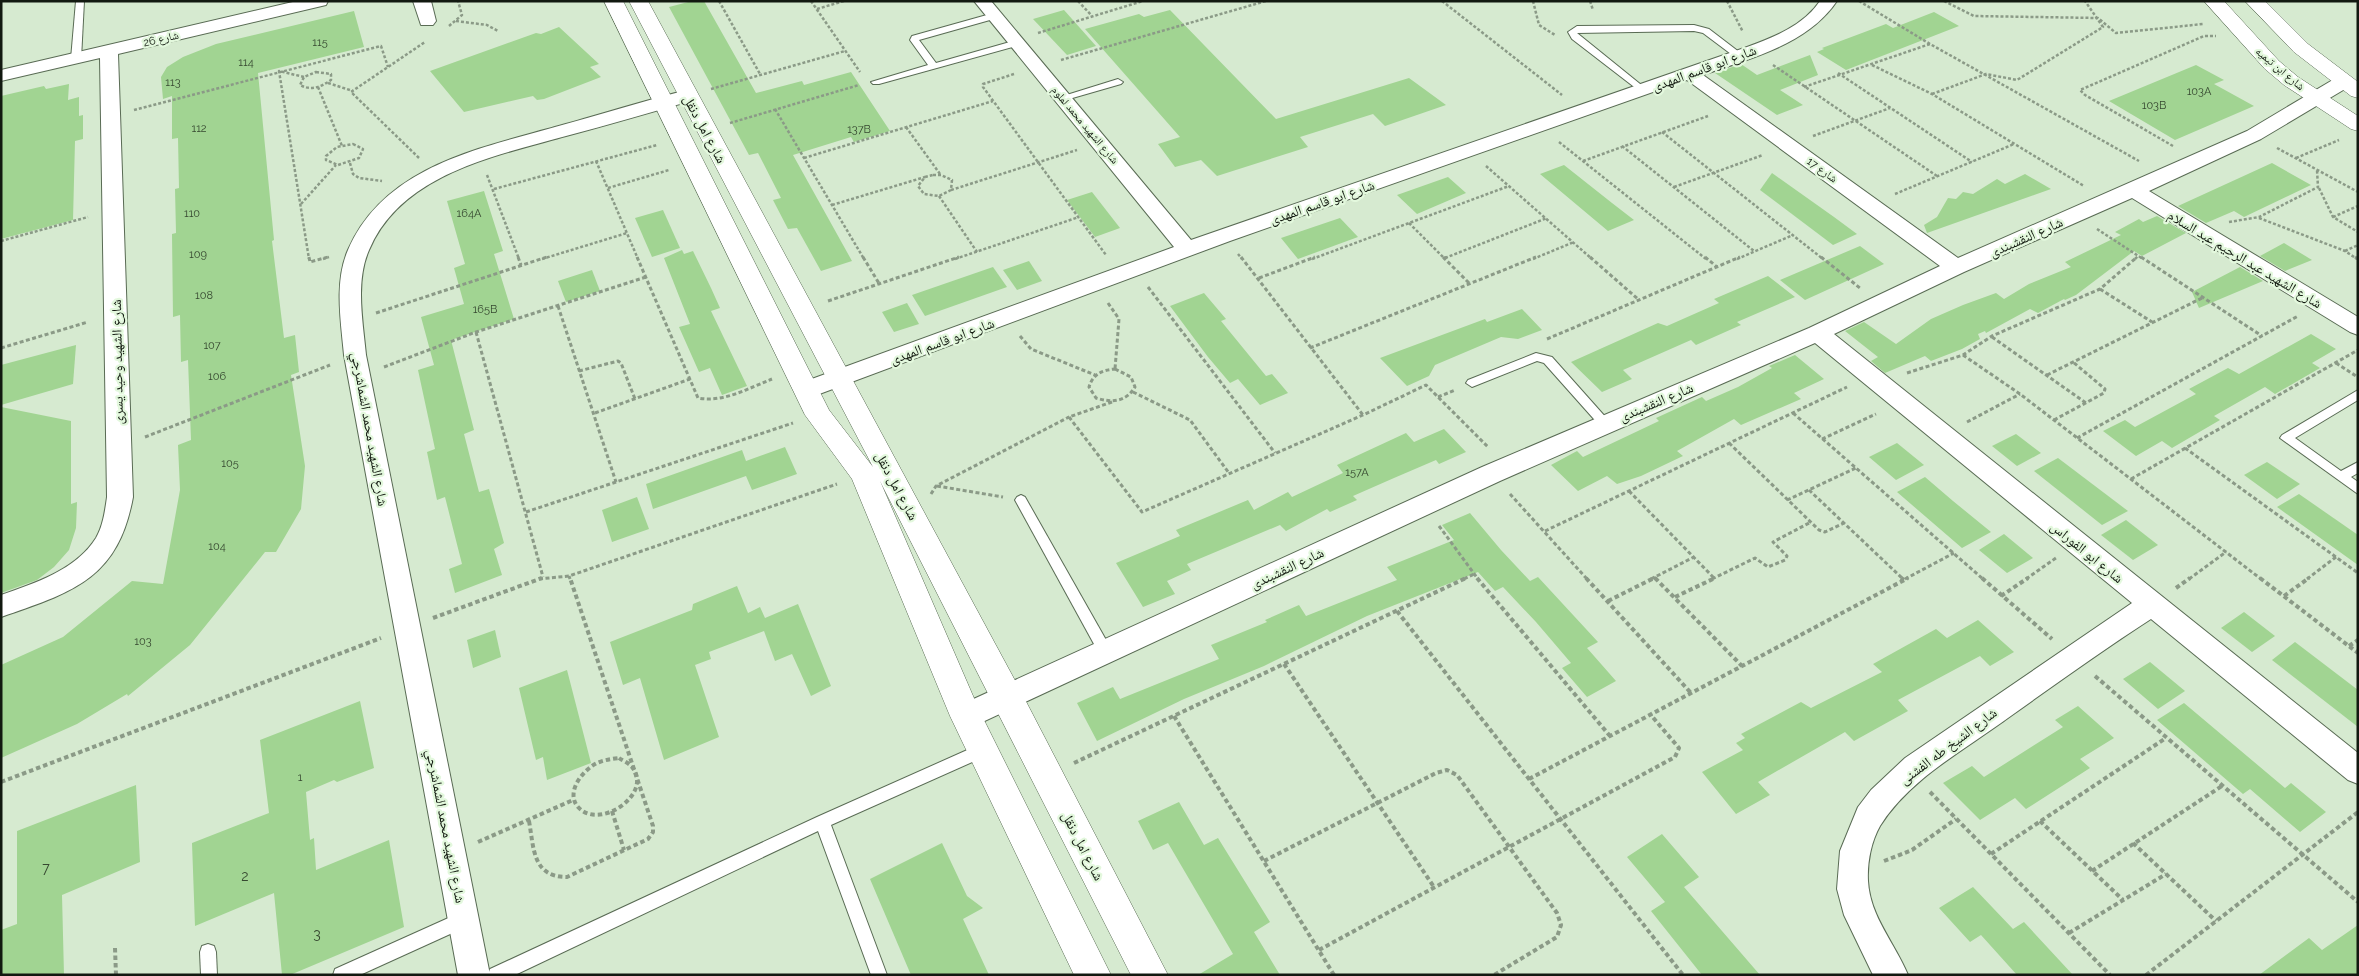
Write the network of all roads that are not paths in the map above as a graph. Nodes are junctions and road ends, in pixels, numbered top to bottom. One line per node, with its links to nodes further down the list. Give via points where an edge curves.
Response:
1 (80, 1): 14 (lane)
2 (320, 1): 12 (street, شارع 26)
3 (422, 1): 10 (street)
4 (612, 1): 24 (street, شارع امل دنقل)
5 (638, 1): 24 (street, شارع امل دنقل)
6 (1830, 1): 13 (street, شارع ابو قاسم المهدى, via 1794,34)
7 (2213, 1): 23 (street, شارع ابن تيميه, via 2272,65)
8 (2254, 1): 20 (street, via 2301,48)
9 (988, 8): 11 (street, شارع الشهيد محمد لملوم); 15 (lane, via 915,38)
10 (429, 29)
11 (1016, 42): 15 (lane); 22 (street, شارع الشهيد محمد لملوم)
12 (109, 51): 14 (street, شارع 26); 42 (street, شارع الشهيد وحيد يسرى, via 118,516 112,535 88,567 64,583)
13 (1746, 53): 16 (street, شارع ابو قاسم المهدى); 21 (lane, via 1694,28 1577,29 1572,32)
14 (76, 59): 17 (street, شارع 26)
15 (934, 66): 18 (lane)
16 (1689, 73): 21 (street, شارع ابو قاسم المهدى); 29 (street, شارع 17)
17 (1, 76)
18 (876, 82)
19 (1118, 82): 22 (lane)
20 (2350, 87): 23 (street, شارع النقشبندى)
21 (1642, 90): 28 (street, شارع ابو قاسم المهدى)
22 (1062, 98): 28 (street, شارع الشهيد محمد لملوم)
23 (2316, 98): 25 (street, شارع ابن تيميه); 27 (street, شارع النقشبندى, via 2254,135)
24 (676, 99): 26 (street, شارع امل دنقل); 49 (street, شارع الشهيد محمد الشماشرجي, via 478,156 425,179 382,211 359,248 353,268 352,321 357,366)
25 (2358, 125)
26 (694, 134): 32 (street, شارع امل دنقل, via 804,309); 33 (street, شارع امل دنقل, via 694,162)
27 (2133, 190): 29 (street, شارع النقشبندى); 30 (street, شارع الشهيد عبد الرحيم عبد السلام)
28 (1187, 249): 32 (street, شارع ابو قاسم المهدى)
29 (1956, 267): 31 (street, شارع النقشبندى)
30 (2358, 327)
31 (1817, 333): 36 (street, شارع النقشبندى); 41 (street, شارع ابو الفوراس)
32 (841, 378): 33 (street, شارع ابو قاسم المهدى); 44 (street, شارع امل دنقل)
33 (801, 380): 45 (street, شارع امل دنقل, via 818,415 864,475)
34 (1472, 383): 36 (lane, via 1536,357 1548,360)
35 (2358, 394): 38 (lane, via 2286,438)
36 (1605, 424): 43 (street, شارع النقشبندى)
37 (2358, 468): 38 (lane)
38 (2341, 478): 39 (lane)
39 (2358, 489)
40 (1020, 500): 43 (lane)
41 (2151, 605): 47 (street, شارع ابو الفوراس); 58 (street, شارع الشيخ طه الفشنى, via 2072,656 1911,771 1870,814 1853,864 1854,896)
42 (1, 606)
43 (1105, 651): 44 (street, شارع النقشبندى)
44 (1008, 696): 45 (street, شارع النقشبندى); 57 (street, شارع امل دنقل)
45 (966, 716): 46 (street, شارع امل دنقل)
46 (983, 750): 48 (lane); 56 (street, شارع امل دنقل)
47 (2358, 771)
48 (822, 822): 54 (lane); 55 (lane)
49 (464, 919): 52 (lane); 53 (street, شارع الشهيد محمد الشماشرجي)
50 (208, 952): 51 (lane)
51 (209, 975)
52 (341, 975)
53 (474, 975)
54 (496, 975)
55 (879, 975)
56 (1093, 975)
57 (1150, 975)
58 (1892, 975)

